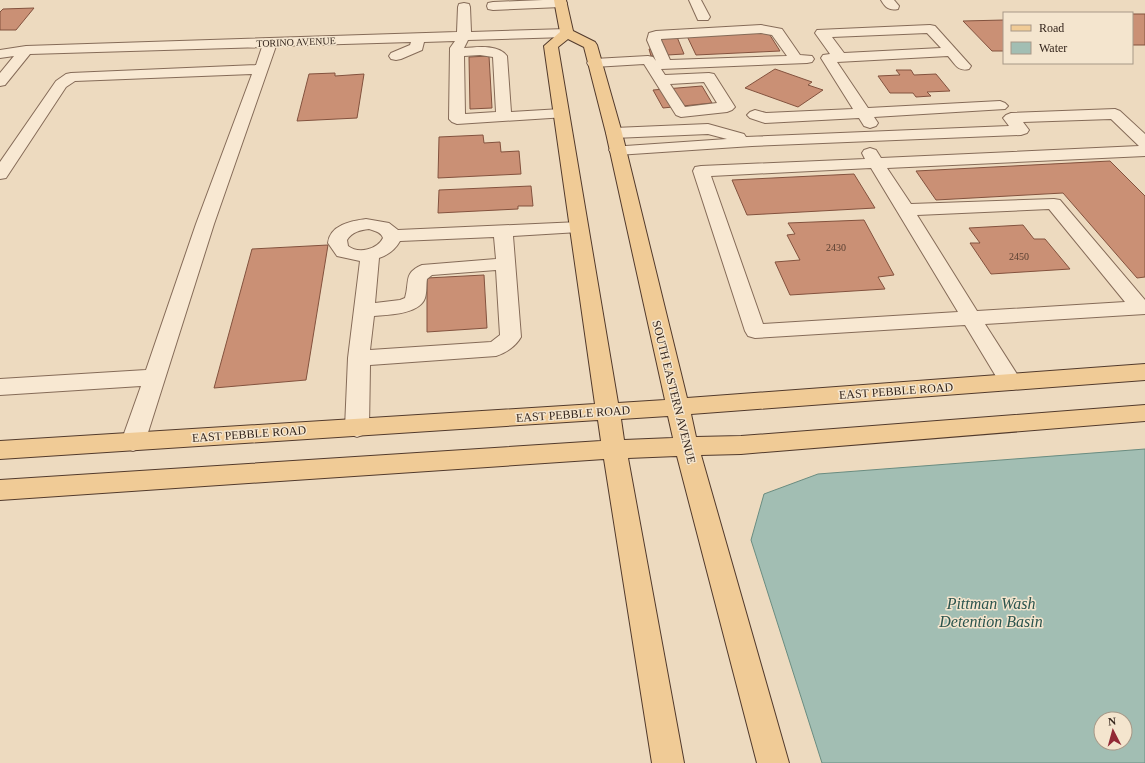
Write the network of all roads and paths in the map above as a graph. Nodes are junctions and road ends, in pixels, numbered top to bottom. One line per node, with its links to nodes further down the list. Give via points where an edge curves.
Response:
1 (695, 0): 5 (street)
2 (560, 2): 3 (street); 6 (main road)
3 (493, 6)
4 (464, 7): 7 (street)
5 (703, 17)
6 (567, 33): 7 (street, TORINO AVENUE); 18 (main road, SOUTH EASTERN AVENUE, via 590,45); 27 (main road, via 551,46)
7 (464, 36): 8 (street, TORINO AVENUE); 12 (street)
8 (418, 38): 9 (street, TORINO AVENUE, via 324,47); 15 (street, via 417,47)
9 (271, 42): 11 (street, TORINO AVENUE); 21 (street)
10 (0, 45): 11 (street)
11 (26, 50): 14 (street); 23 (street)
12 (457, 52): 29 (street, via 498,53); 29 (street, via 457,119)
13 (952, 52): 16 (street); 16 (street, via 930,28 822,33); 20 (street)
14 (0, 54)
15 (396, 56)
16 (834, 58): 17 (street); 26 (street)
17 (796, 60): 19 (street); 19 (street, via 778,32 761,29 656,34 654,40)
18 (594, 63): 19 (street, via 648,60); 32 (main road, SOUTH EASTERN AVENUE)
19 (658, 65): 22 (street)
20 (964, 66)
21 (261, 69): 37 (street, via 71,77 62,84); 49 (street, via 205,224)
22 (661, 80): 25 (street, via 709,77); 25 (street, via 681,112)
23 (0, 82)
24 (1000, 106): 26 (street)
25 (727, 107): 28 (street)
26 (863, 113): 28 (street, via 765,118); 30 (street)
27 (561, 114): 29 (street); 39 (main road)
28 (755, 115): 33 (street)
29 (504, 117)
30 (879, 136): 31 (street); 34 (street, via 1022,130 1011,118 1115,114)
31 (860, 137): 33 (street); 36 (street)
32 (616, 141): 33 (street, via 724,144); 52 (main road, SOUTH EASTERN AVENUE)
33 (752, 141)
34 (1145, 143)
35 (1145, 151): 36 (street)
36 (876, 163): 38 (street); 46 (street, via 701,171 755,331)
37 (0, 174)
38 (905, 210): 44 (street, via 1054,204); 46 (street)
39 (579, 227): 40 (street); 53 (main road)
40 (503, 231): 41 (street); 43 (street)
41 (392, 236): 42 (street, via 388,247); 42 (street, via 385,228 370,224 350,228 338,238 340,250 346,254)
42 (370, 255): 45 (street)
43 (506, 264): 45 (street, via 429,269 417,277 415,300 411,304); 47 (street, via 511,337 496,349)
44 (1143, 307): 46 (street)
45 (364, 310): 47 (street)
46 (971, 318): 50 (street)
47 (359, 358): 55 (street)
48 (1145, 372): 50 (main road, EAST PEBBLE ROAD)
49 (154, 377): 51 (street); 56 (street)
50 (1011, 382): 52 (main road, EAST PEBBLE ROAD)
51 (0, 387)
52 (678, 407): 53 (main road, EAST PEBBLE ROAD); 57 (main road, SOUTH EASTERN AVENUE)
53 (608, 412): 55 (main road, EAST PEBBLE ROAD); 58 (main road)
54 (1145, 414): 57 (main road)
55 (357, 428): 56 (main road, EAST PEBBLE ROAD)
56 (133, 442): 59 (main road, EAST PEBBLE ROAD)
57 (687, 448): 58 (main road); 62 (main road, SOUTH EASTERN AVENUE)
58 (616, 449): 60 (main road); 61 (main road)
59 (0, 450)
60 (0, 490)
61 (668, 763)
62 (773, 763)

